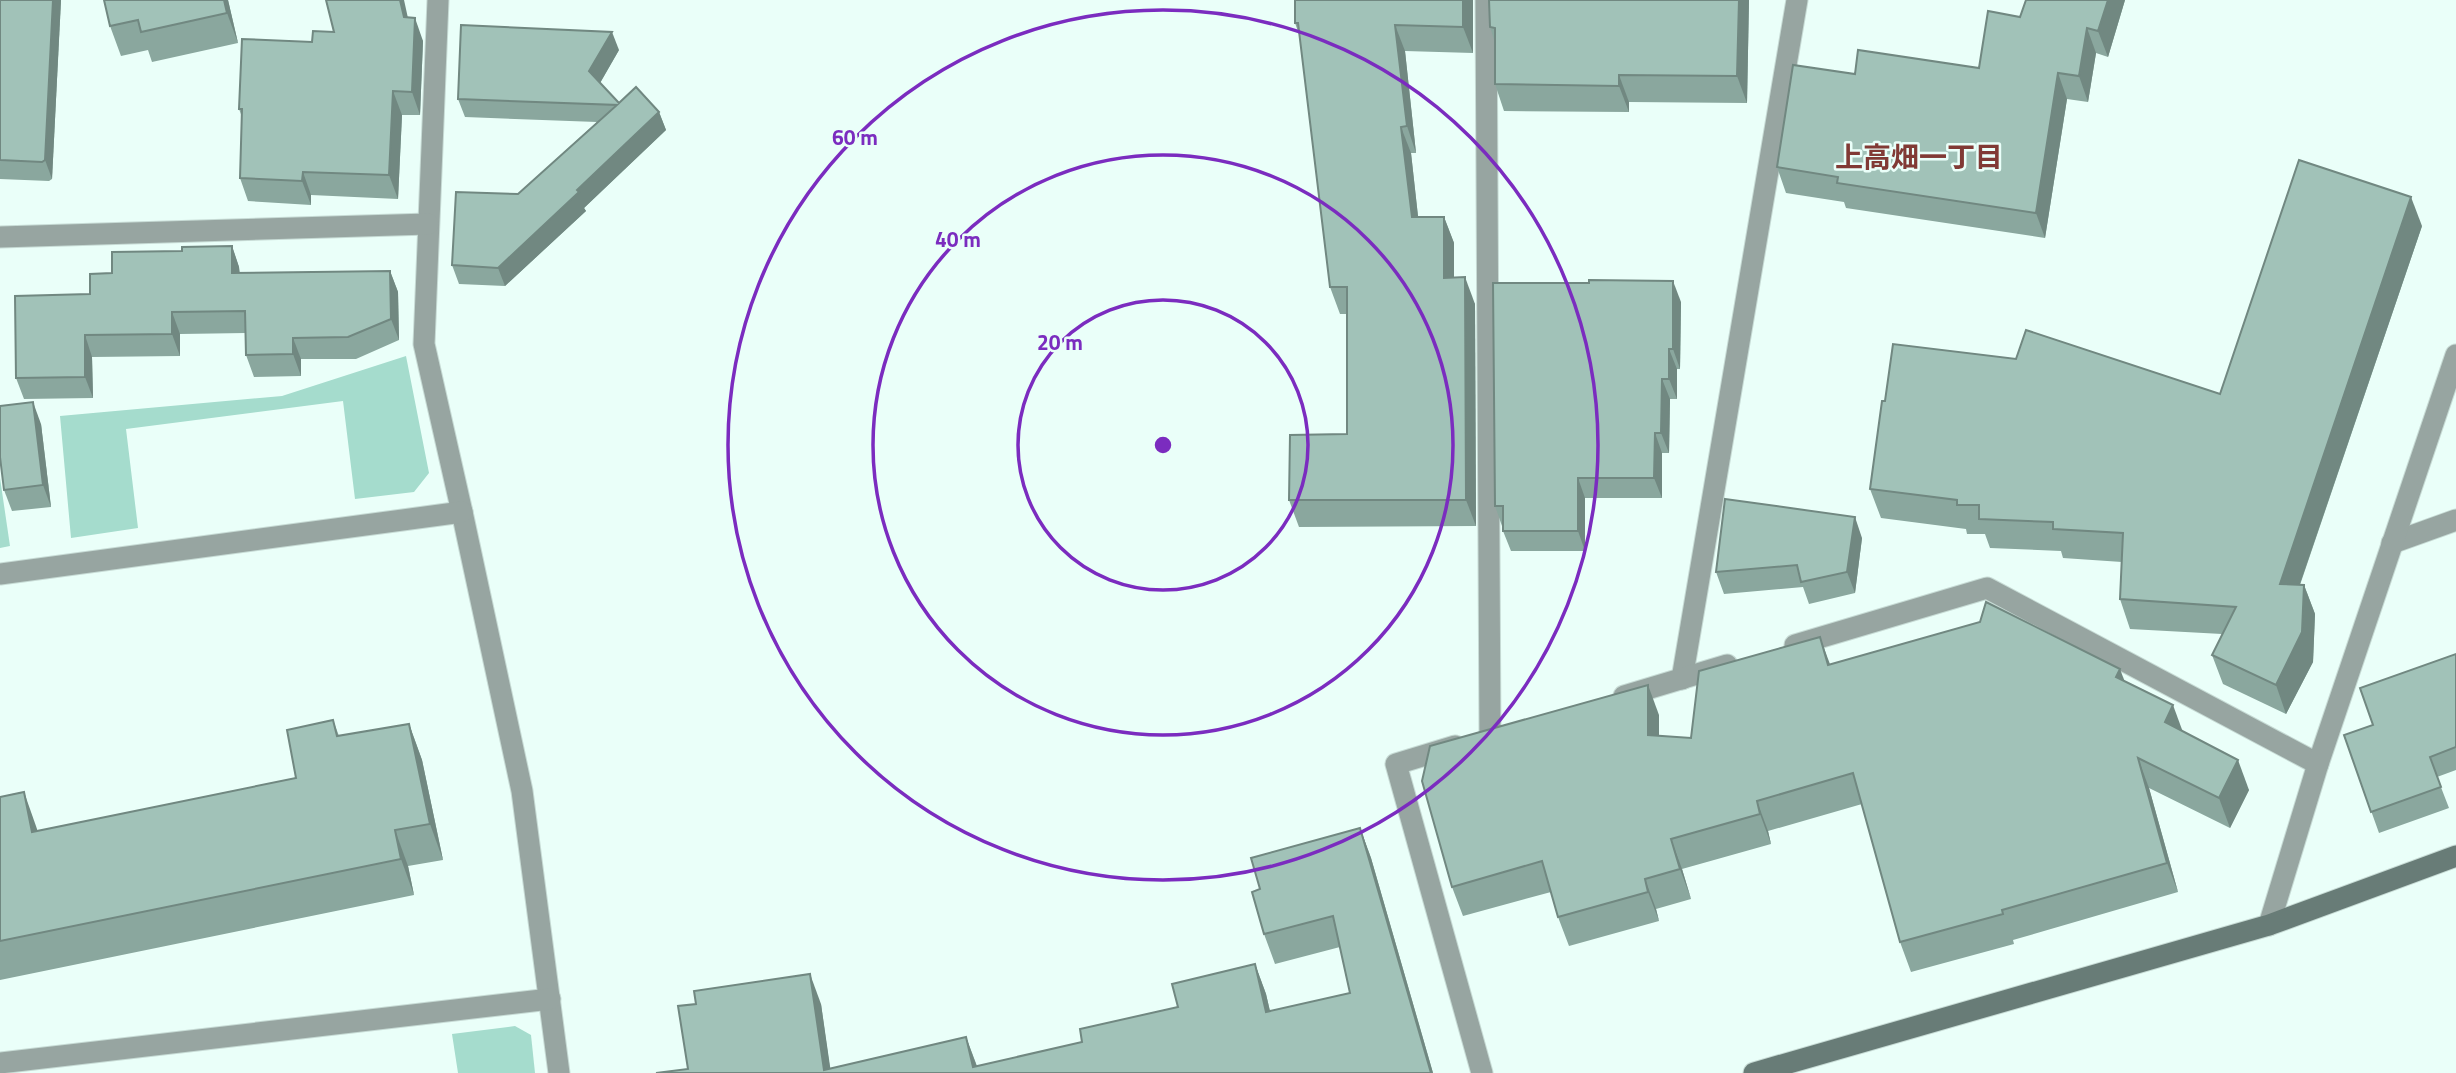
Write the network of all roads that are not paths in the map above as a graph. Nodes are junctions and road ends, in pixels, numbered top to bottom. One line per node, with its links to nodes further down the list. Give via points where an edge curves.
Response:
1 (438, 0): 4 (street)
2 (1486, 0): 16 (street)
3 (1797, 0): 13 (street)
4 (428, 224): 5 (street); 7 (street, via 424,344)
5 (0, 237)
6 (2456, 355): 9 (street)
7 (463, 512): 10 (street); 20 (street, via 522,791)
8 (2456, 520): 9 (street)
9 (2392, 543): 17 (street)
10 (0, 574)
11 (1775, 651): 17 (street, via 1987,588)
12 (1749, 659): 13 (street)
13 (1682, 678): 14 (street)
14 (1606, 701)
15 (1516, 727): 16 (street)
16 (1490, 735): 23 (street, via 1396,764)
17 (2318, 764): 19 (street)
18 (2456, 856): 19 (street)
19 (2269, 925): 24 (street)
20 (550, 999): 21 (street); 22 (street)
21 (0, 1063)
22 (559, 1073)
23 (1482, 1073)
24 (1754, 1073)

